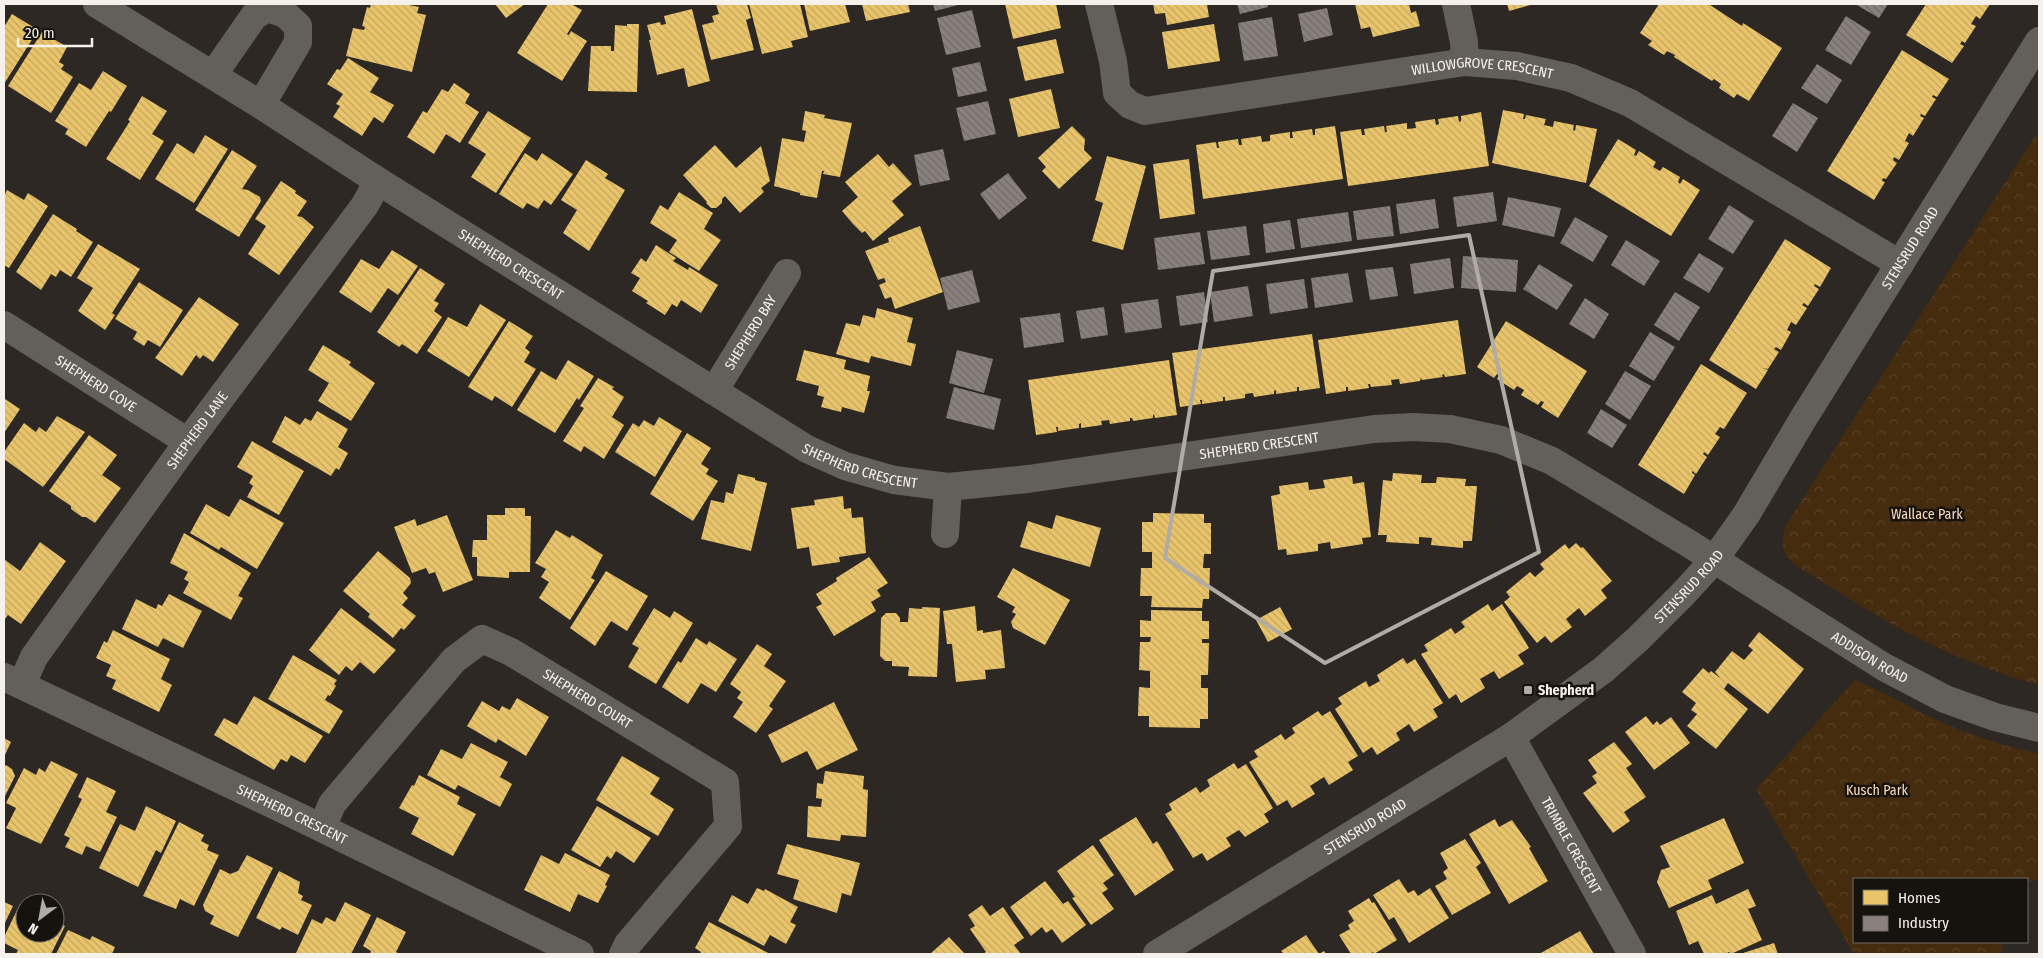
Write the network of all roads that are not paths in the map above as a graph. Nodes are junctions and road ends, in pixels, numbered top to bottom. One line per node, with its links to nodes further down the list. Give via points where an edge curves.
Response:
1 (97, 4): 6 (street, SHEPHERD CRESCENT)
2 (1100, 4): 5 (street, WILLOWGROVE CRESCENT, via 1114,61 1117,93 1130,105 1145,111)
3 (1456, 4): 5 (street)
4 (2039, 41): 9 (street, STENSRUD ROAD)
5 (1465, 62): 9 (street, WILLOWGROVE CRESCENT, via 1517,66 1571,78 1630,103)
6 (213, 75): 7 (street, SHEPHERD CRESCENT); 7 (street, via 254,16 267,8 285,14 298,26 298,42)
7 (261, 105): 8 (street, SHEPHERD CRESCENT)
8 (378, 181): 12 (street, SHEPHERD CRESCENT); 13 (street, SHEPHERD LANE, via 364,205)
9 (1900, 264): 16 (street, STENSRUD ROAD, via 1746,515)
10 (788, 273): 12 (street, SHEPHERD BAY)
11 (4, 325): 13 (street, SHEPHERD COVE)
12 (714, 391): 14 (street, SHEPHERD CRESCENT, via 807,449 845,466 894,480)
13 (188, 442): 17 (street, SHEPHERD LANE, via 34,657)
14 (948, 487): 15 (street); 16 (street, SHEPHERD CRESCENT, via 1028,479 1374,429 1450,429 1501,440 1552,460)
15 (944, 534)
16 (1714, 560): 18 (street, ADDISON ROAD, via 1884,667 1945,699); 19 (street, STENSRUD ROAD, via 1684,594 1603,670)
17 (13, 680): 20 (street, SHEPHERD CRESCENT)
18 (2039, 728)
19 (1511, 736): 23 (street, STENSRUD ROAD); 24 (street, TRIMBLE CRESCENT)
20 (322, 828): 21 (street, SHEPHERD CRESCENT); 22 (street, SHEPHERD COURT, via 332,804 454,660 482,639 510,652 725,782 728,826)
21 (580, 954)
22 (623, 954)
23 (1157, 954)
24 (1632, 954)

